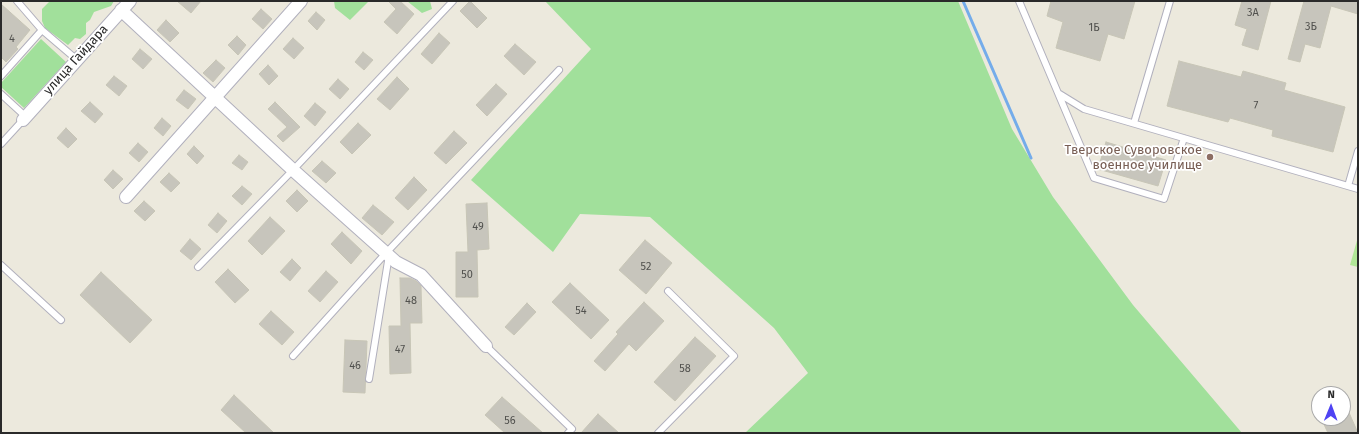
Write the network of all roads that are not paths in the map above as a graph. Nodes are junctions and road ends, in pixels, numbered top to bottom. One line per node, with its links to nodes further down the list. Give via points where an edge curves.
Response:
1 (17, 1): 8 (lane)
2 (130, 1): 7 (street, улица Гайдара)
3 (301, 1): 14 (street)
4 (453, 1): 20 (lane)
5 (1019, 1): 12 (lane)
6 (1170, 1): 16 (lane)
7 (121, 10): 9 (street, улица Гайдара); 14 (street)
8 (42, 30): 9 (lane); 11 (lane)
9 (76, 59): 15 (street, улица Гайдара)
10 (559, 70): 24 (lane)
11 (1, 76)
12 (1058, 92): 16 (lane, via 1084,109); 17 (lane, via 1094,178 1164,199)
13 (1, 94): 15 (lane)
14 (215, 97): 20 (street); 23 (street)
15 (24, 118): 18 (lane)
16 (1134, 123): 17 (lane)
17 (1184, 138): 21 (lane)
18 (1, 144)
19 (1358, 152): 21 (lane)
20 (293, 170): 24 (street); 26 (lane)
21 (1348, 186): 22 (lane)
22 (1358, 189)
23 (126, 197)
24 (387, 254): 29 (street, via 396,262 422,275); 30 (lane); 31 (lane)
25 (1, 265): 28 (lane)
26 (198, 267)
27 (668, 291): 33 (lane, via 734,356)
28 (61, 320)
29 (486, 346): 32 (lane)
30 (293, 356)
31 (369, 379)
32 (572, 432)
33 (658, 433)

